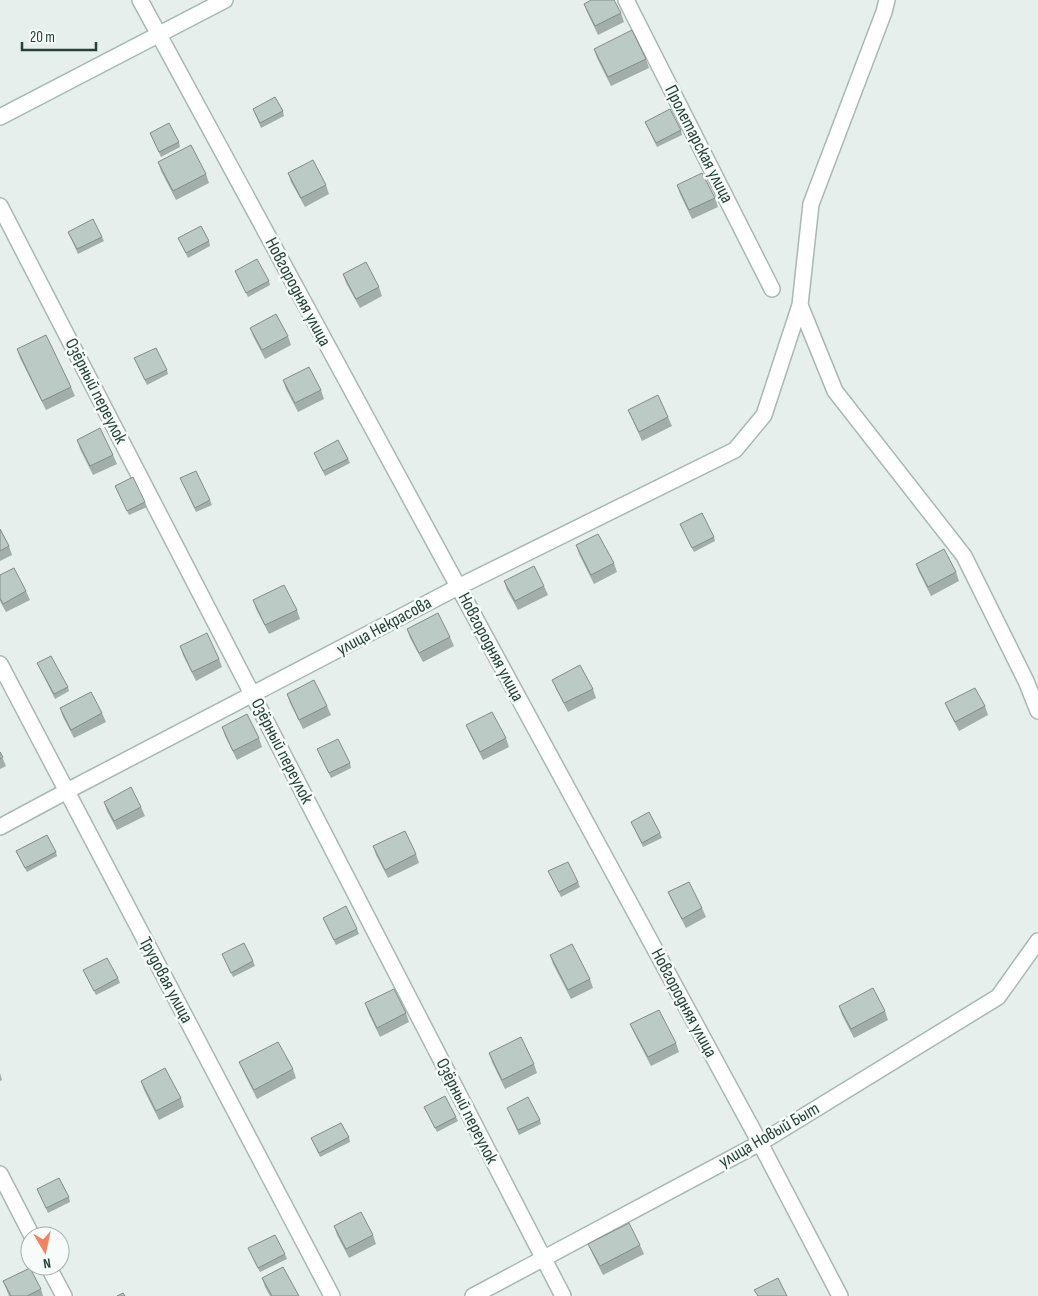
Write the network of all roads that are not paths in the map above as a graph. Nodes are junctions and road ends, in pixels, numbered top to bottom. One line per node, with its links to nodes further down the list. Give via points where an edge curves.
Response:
1 (140, 0): 5 (street, Новгородняя улица)
2 (225, 0): 5 (street)
3 (626, 0): 8 (street, Пролетарская улица)
4 (887, 0): 9 (street, улица Некрасова, via 811,204)
5 (158, 34): 6 (street); 10 (street, Новгородняя улица)
6 (0, 117)
7 (0, 206): 12 (street, Озёрный переулок)
8 (772, 289)
9 (800, 305): 10 (street, улица Некрасова, via 764,415 735,450); 13 (street, via 835,391 964,556)
10 (458, 587): 12 (street, улица Некрасова); 17 (street, Новгородняя улица)
11 (0, 664): 14 (street, Трудовая улица)
12 (252, 695): 14 (street, улица Некрасова); 20 (street, Озёрный переулок)
13 (1038, 711)
14 (67, 791): 15 (street, улица Некрасова); 23 (street, Трудовая улица)
15 (0, 828)
16 (1038, 940): 17 (street, улица Новый Быт, via 998,997)
17 (760, 1143): 20 (street, улица Новый Быт); 26 (street, Новгородняя улица)
18 (0, 1174): 19 (street)
19 (27, 1226)
20 (543, 1258): 24 (street, улица Новый Быт); 25 (street, Озёрный переулок)
21 (53, 1276): 22 (street)
22 (64, 1296)
23 (332, 1296)
24 (473, 1296)
25 (563, 1296)
26 (840, 1296)

